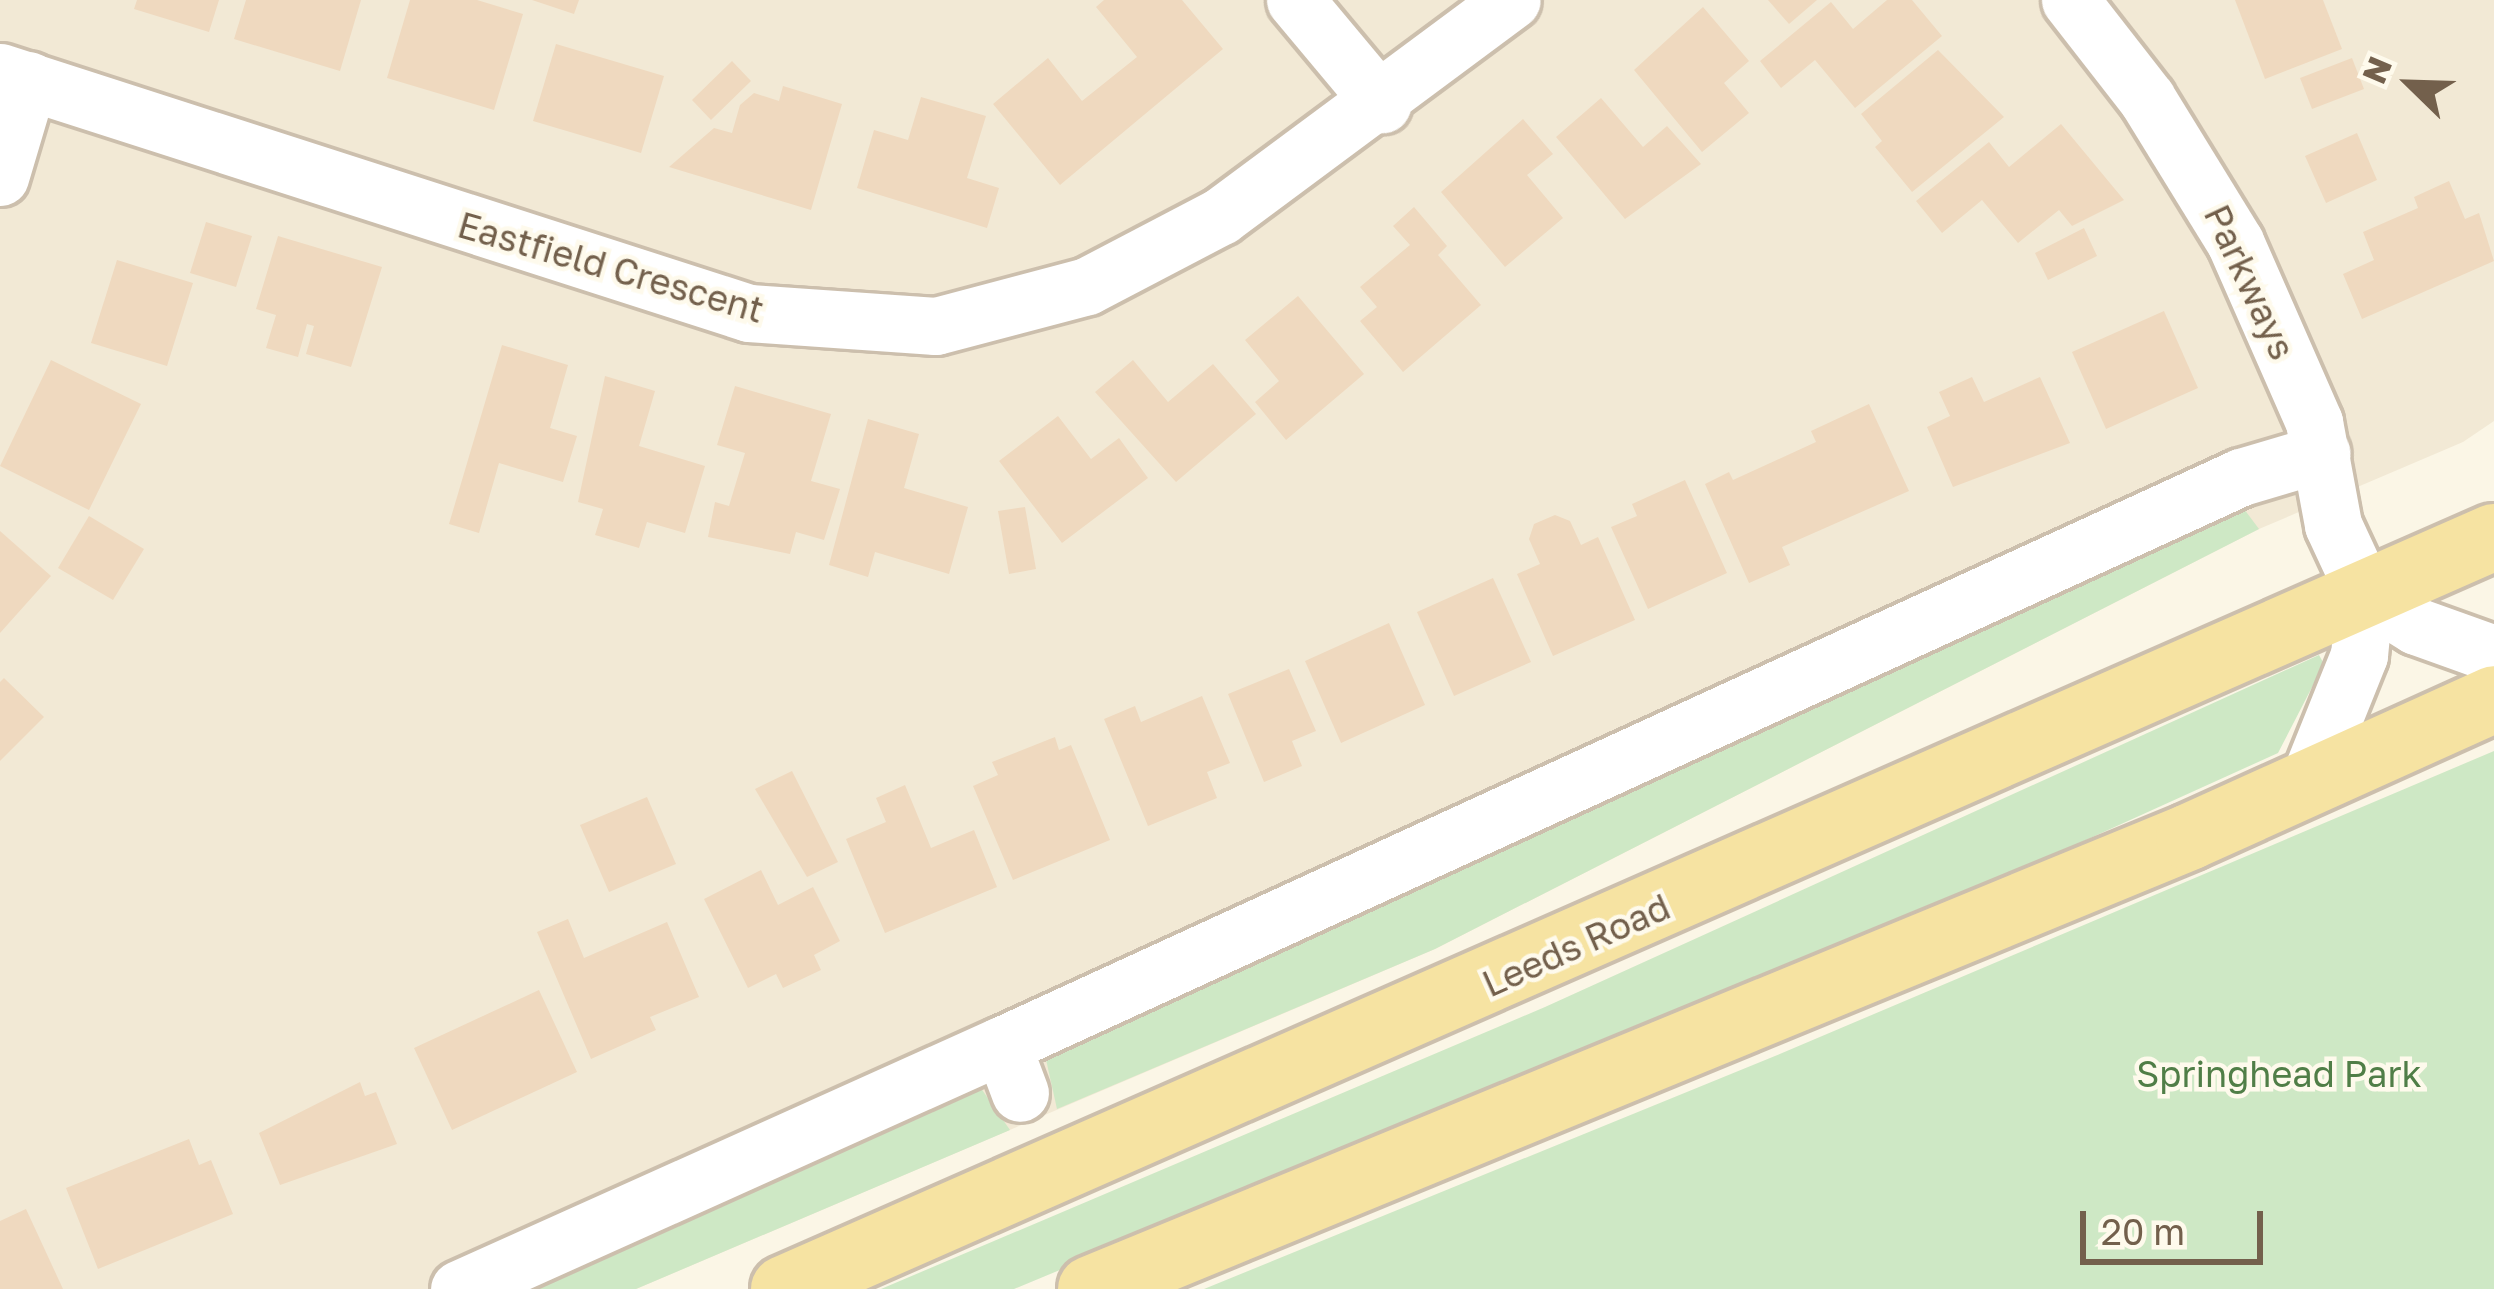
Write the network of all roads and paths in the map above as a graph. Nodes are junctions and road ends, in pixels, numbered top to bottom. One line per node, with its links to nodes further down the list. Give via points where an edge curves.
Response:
1 (1295, 0): 5 (street)
2 (1512, 0): 5 (street, Eastfield Crescent)
3 (2070, 0): 7 (street, Parkways, via 2147,99 2236,242)
4 (15, 76): 5 (street, Eastfield Crescent, via 749,313 936,326 1088,286 1221,216); 6 (street)
5 (1382, 104)
6 (0, 177)
7 (2322, 453): 9 (street, Parkways, via 2333,525); 13 (street, via 2241,477 1011,1069)
8 (2494, 537): 9 (main road, Leeds Road)
9 (2366, 594): 10 (street, via 2416,626); 12 (street, via 2360,655); 14 (main road, Leeds Road)
10 (2494, 654)
11 (2494, 699): 12 (main road)
12 (2308, 782): 15 (main road)
13 (459, 1289)
14 (784, 1289)
15 (1091, 1289)

